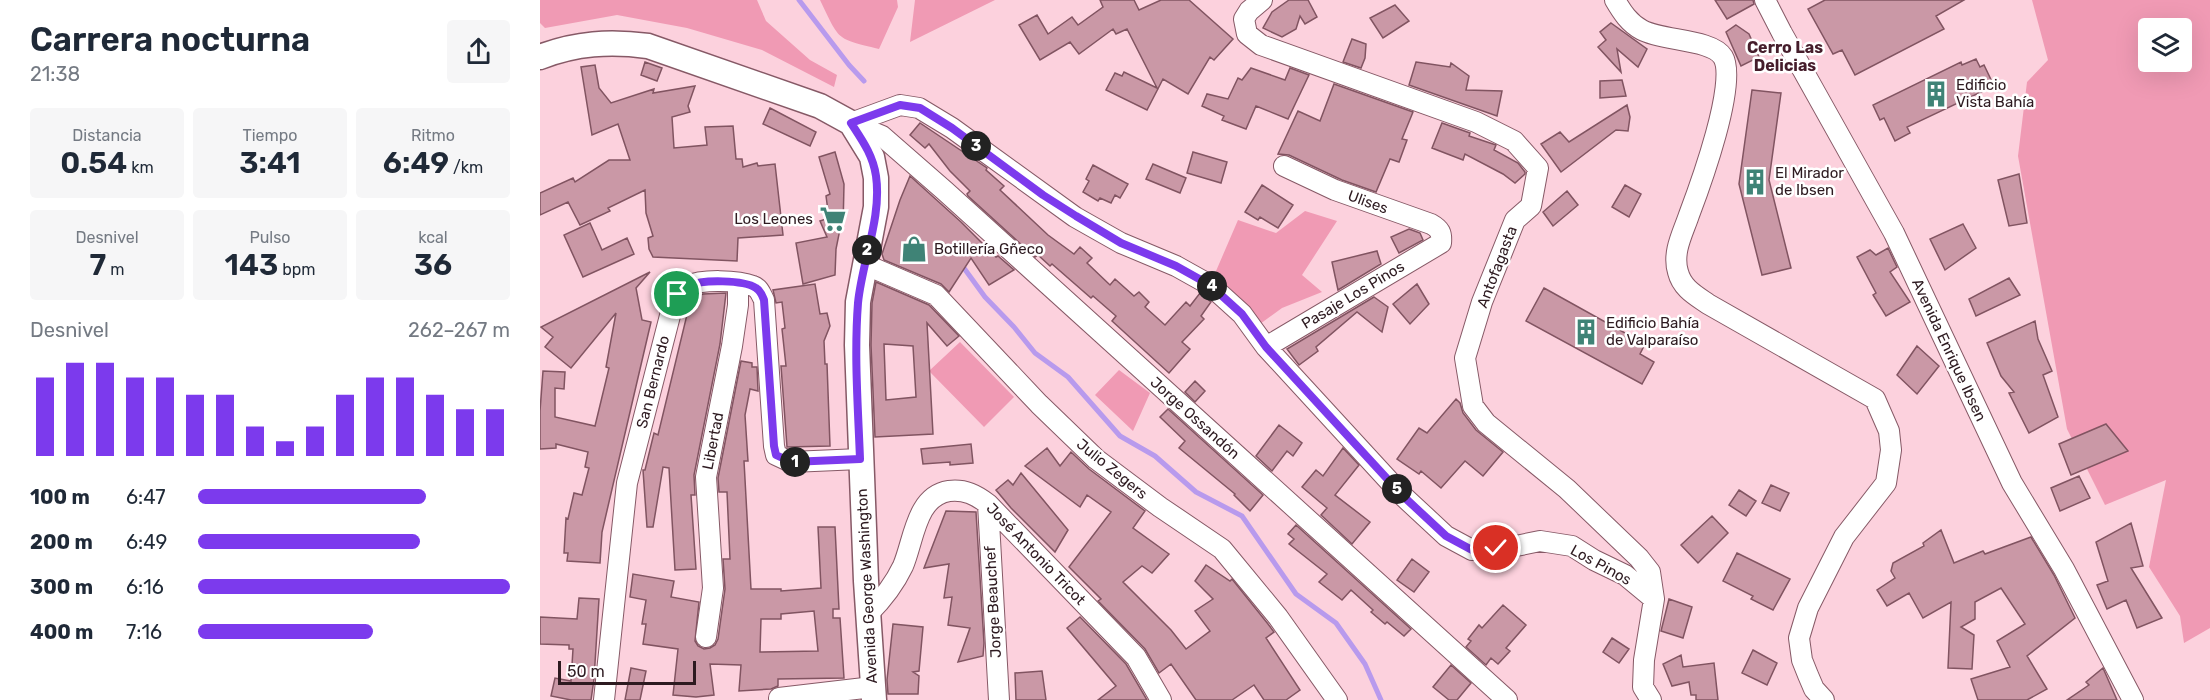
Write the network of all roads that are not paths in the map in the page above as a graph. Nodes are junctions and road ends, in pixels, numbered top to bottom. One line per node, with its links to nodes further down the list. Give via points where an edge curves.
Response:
1 (1262, 0): 15 (street, Antofagasta, via 1244,19 1247,34 1261,45 1476,122 1514,141 1538,168 1531,206 1515,220 1465,357 1473,406 1486,423 1567,489 1639,558 1650,572)
2 (1615, 0): 26 (street, via 1623,15 1642,30 1715,50 1723,57 1727,71 1725,102 1676,259 1687,289 1875,399 1889,431 1891,450 1886,483 1844,537 1808,608 1799,638 1808,675)
3 (1767, 0): 27 (street, Avenida Enrique Ibsen, via 1894,233 2012,483 2064,569)
4 (540, 57): 5 (main road, Avenida George Washington, via 573,46 648,46 820,106)
5 (851, 123): 6 (street, Jorge Ossandón); 8 (main road, Avenida George Washington, via 872,157); 12 (street, Los Pinos, via 900,105 920,108 1076,216 1121,243 1210,285 1242,314)
6 (882, 136): 8 (street); 24 (street, Jorge Ossandón)
7 (1284, 166): 9 (street, Ulises, via 1335,190 1431,224 1441,232)
8 (876, 178): 10 (main road, Avenida George Washington, via 876,207)
9 (1441, 243): 12 (street, Pasaje Los Pinos)
10 (864, 264): 13 (main road, Avenida George Washington, via 856,345); 23 (street, Julio Zegers, via 936,295 1096,459 1222,549 1278,616)
11 (738, 283): 13 (street, San Bernardo, via 754,286 764,300 776,455 791,462); 17 (street, Libertad, via 732,346 706,477 713,588); 20 (street, San Bernardo, via 690,285 677,294 673,304 627,483)
12 (1266, 347): 15 (street, Los Pinos, via 1403,496 1446,536 1472,550 1540,541 1572,546 1625,575)
13 (860, 459): 16 (main road, Avenida George Washington)
14 (988, 504): 16 (street, José Antonio Tricot, via 967,492 954,490 929,501 918,518 903,566 886,596); 21 (street, Jorge Beauchef); 22 (street, José Antonio Tricot, via 1136,657)
15 (1654, 599): 25 (street, via 1643,687)
16 (868, 614): 18 (main road, Avenida George Washington)
17 (706, 637)
18 (873, 693): 19 (street)
19 (779, 698)
20 (604, 700)
21 (999, 700)
22 (1161, 700)
23 (1337, 700)
24 (1507, 700)
25 (1651, 700)
26 (1824, 700)
27 (2133, 700)

